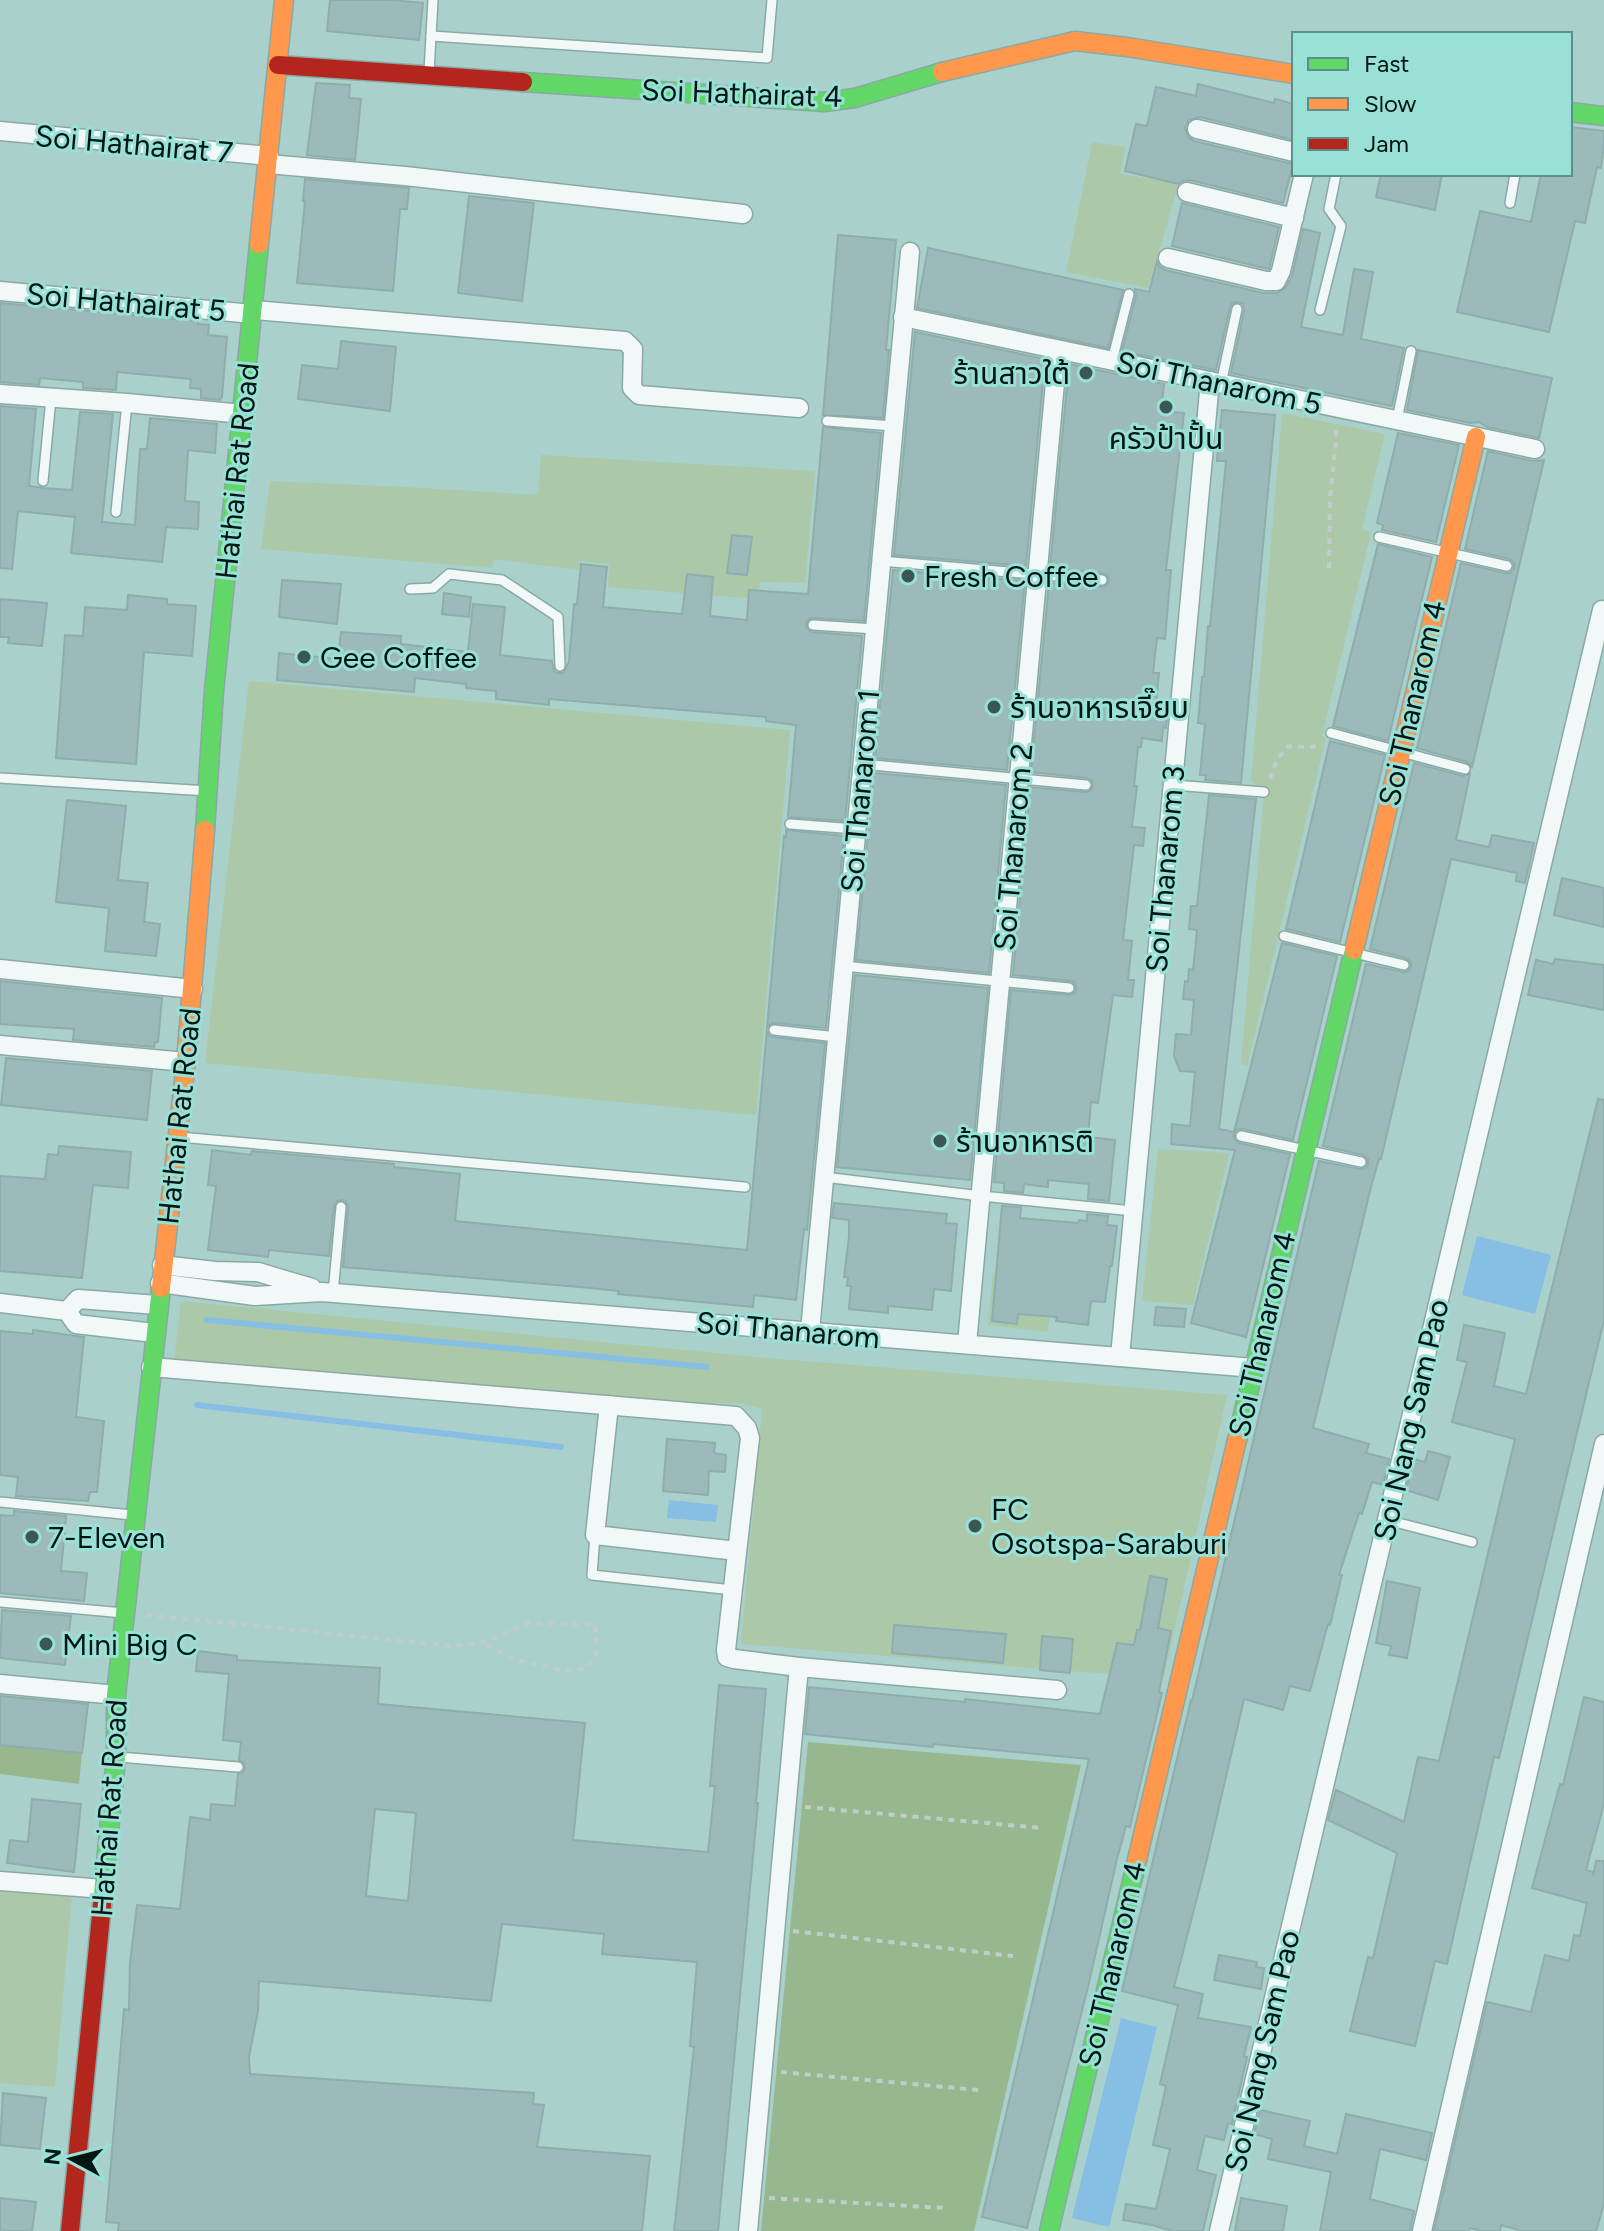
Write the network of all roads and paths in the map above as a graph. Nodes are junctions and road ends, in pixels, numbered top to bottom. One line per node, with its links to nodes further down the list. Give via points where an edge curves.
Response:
1 (284, 0): 5 (street, Hathai Rat Road)
2 (433, 0): 4 (lane)
3 (772, 0): 4 (lane, via 767,58)
4 (431, 36): 7 (lane)
5 (278, 65): 7 (street, Soi Hathairat 4); 13 (street, Hathai Rat Road)
6 (1292, 74): 7 (street, Soi Hathairat 4, via 1075,41 824,102)
7 (429, 75)
8 (1572, 112): 9 (street)
9 (1604, 116)
10 (1197, 129): 12 (street)
11 (0, 131): 13 (street, Soi Hathairat 7)
12 (1292, 152)
13 (268, 160): 19 (street, Soi Hathairat 7); 27 (street, Hathai Rat Road)
14 (1304, 176): 20 (street)
15 (1336, 176): 26 (lane, via 1329,209 1341,226)
16 (1515, 176): 18 (lane)
17 (1187, 192): 20 (street)
18 (1510, 203)
19 (743, 214)
20 (1294, 218): 22 (street, via 1276,281)
21 (910, 252): 28 (street, Soi Thanarom 1)
22 (1168, 258)
23 (0, 291): 27 (street, Soi Hathairat 5)
24 (1129, 294): 31 (lane)
25 (1237, 309): 32 (lane)
26 (1320, 310)
27 (253, 312): 37 (street, Soi Hathairat 5, via 625,341 633,349 632,388 639,395); 38 (street, Hathai Rat Road)
28 (903, 317): 29 (street, Soi Thanarom 5); 41 (street, Soi Thanarom 1)
29 (1058, 350): 31 (street, Soi Thanarom 5); 51 (street, Soi Thanarom 2)
30 (1411, 351): 39 (lane)
31 (1112, 361): 32 (street, Soi Thanarom 5)
32 (1216, 382): 36 (street, Soi Thanarom 5); 65 (street, Soi Thanarom 3)
33 (0, 394): 34 (street)
34 (51, 398): 35 (street); 44 (lane)
35 (127, 403): 38 (street); 45 (lane)
36 (1335, 407): 39 (street, Soi Thanarom 5); 50 (path)
37 (799, 408)
38 (243, 414): 66 (street, Hathai Rat Road)
39 (1397, 420): 42 (street, Soi Thanarom 5)
40 (827, 421): 41 (lane)
41 (894, 426): 48 (street, Soi Thanarom 1)
42 (1476, 437): 43 (street, Soi Thanarom 5); 47 (street, Soi Thanarom 4)
43 (1535, 449)
44 (43, 481)
45 (116, 512)
46 (1379, 537): 47 (lane)
47 (1448, 554): 49 (lane); 59 (street, Soi Thanarom 4)
48 (881, 561): 51 (lane); 56 (street, Soi Thanarom 1)
49 (1507, 566)
50 (1329, 568)
51 (1038, 574): 52 (lane); 63 (street, Soi Thanarom 2)
52 (1102, 580)
53 (410, 589): 57 (lane, via 433,588 449,574 502,580 558,617)
54 (1602, 610): 106 (street, Soi Nang Sam Pao)
55 (813, 625): 56 (lane)
56 (875, 629): 60 (street, Soi Thanarom 1)
57 (560, 666)
58 (1331, 733): 59 (lane); 67 (path, via 1313,747 1289,746 1277,759)
59 (1400, 753): 61 (lane); 71 (street, Soi Thanarom 4)
60 (862, 764): 63 (lane); 69 (street, Soi Thanarom 1)
61 (1465, 769)
62 (0, 778): 66 (lane)
63 (1019, 779): 64 (lane); 75 (street, Soi Thanarom 2)
64 (1086, 785)
65 (1173, 785): 67 (lane); 90 (street, Soi Thanarom 3)
66 (208, 791): 77 (street, Hathai Rat Road)
67 (1264, 792)
68 (790, 824): 69 (lane)
69 (856, 829): 73 (street, Soi Thanarom 1)
70 (1284, 936): 71 (lane)
71 (1353, 954): 72 (lane); 84 (street, Soi Thanarom 4)
72 (1404, 965)
73 (843, 966): 75 (lane); 79 (street, Soi Thanarom 1)
74 (0, 969): 77 (street)
75 (1000, 982): 76 (lane); 88 (street, Soi Thanarom 2)
76 (1069, 988)
77 (193, 989): 81 (street, Hathai Rat Road)
78 (774, 1030): 79 (lane)
79 (837, 1037): 86 (street, Soi Thanarom 1)
80 (0, 1045): 81 (street)
81 (186, 1062): 83 (street, Hathai Rat Road)
82 (1241, 1136): 84 (lane)
83 (177, 1137): 87 (lane); 91 (street, Hathai Rat Road)
84 (1306, 1150): 85 (lane); 101 (street, Soi Thanarom 4)
85 (1361, 1162)
86 (824, 1177): 88 (lane); 96 (street, Soi Thanarom 1)
87 (745, 1187)
88 (981, 1196): 90 (lane); 98 (street, Soi Thanarom 2)
89 (341, 1207): 92 (lane)
90 (1134, 1211): 99 (street, Soi Thanarom 3)
91 (161, 1274): 92 (street, Soi Thanarom, via 255,1296); 94 (street, Hathai Rat Road)
92 (327, 1292): 96 (street, Soi Thanarom)
93 (0, 1303): 95 (street)
94 (158, 1305): 95 (street, via 78,1299); 97 (street, Hathai Rat Road)
95 (67, 1311): 97 (street, via 76,1324)
96 (810, 1331): 98 (street, Soi Thanarom)
97 (154, 1333): 100 (street, Hathai Rat Road)
98 (967, 1344): 99 (street, Soi Thanarom)
99 (1120, 1357): 101 (street, Soi Thanarom)
100 (151, 1367): 102 (street); 105 (street, Hathai Rat Road)
101 (1254, 1368): 132 (street, Soi Thanarom 4)
102 (609, 1405): 107 (street); 109 (street, via 736,1416 747,1428)
103 (1604, 1444): 134 (street)
104 (0, 1502): 105 (lane)
105 (136, 1515): 112 (street, Hathai Rat Road)
106 (1387, 1520): 108 (lane); 133 (street, Soi Nang Sam Pao)
107 (595, 1535): 109 (street); 110 (lane, via 592,1575)
108 (1472, 1542)
109 (737, 1551): 110 (street)
110 (733, 1590): 114 (street, via 727,1657)
111 (0, 1602): 112 (lane)
112 (124, 1613): 113 (path, via 454,1646); 117 (street, Hathai Rat Road)
113 (481, 1643): 113 (path, via 529,1623 595,1625 597,1651 587,1668 566,1671 516,1660)
114 (799, 1667): 116 (street); 120 (street)
115 (0, 1684): 117 (street)
116 (1057, 1690)
117 (116, 1695): 118 (street, Hathai Rat Road)
118 (116, 1757): 119 (lane); 123 (street, Hathai Rat Road)
119 (238, 1767)
120 (786, 1805): 121 (path); 124 (street)
121 (1043, 1828)
122 (0, 1881): 123 (street)
123 (104, 1889): 130 (street, Hathai Rat Road)
124 (775, 1929): 125 (path); 126 (street)
125 (1013, 1956)
126 (762, 2071): 127 (path); 128 (street)
127 (978, 2090)
128 (751, 2197): 129 (path); 131 (street)
129 (945, 2208)
130 (70, 2231)
131 (748, 2231)
132 (1049, 2231)
133 (1219, 2231)
134 (1422, 2231)

